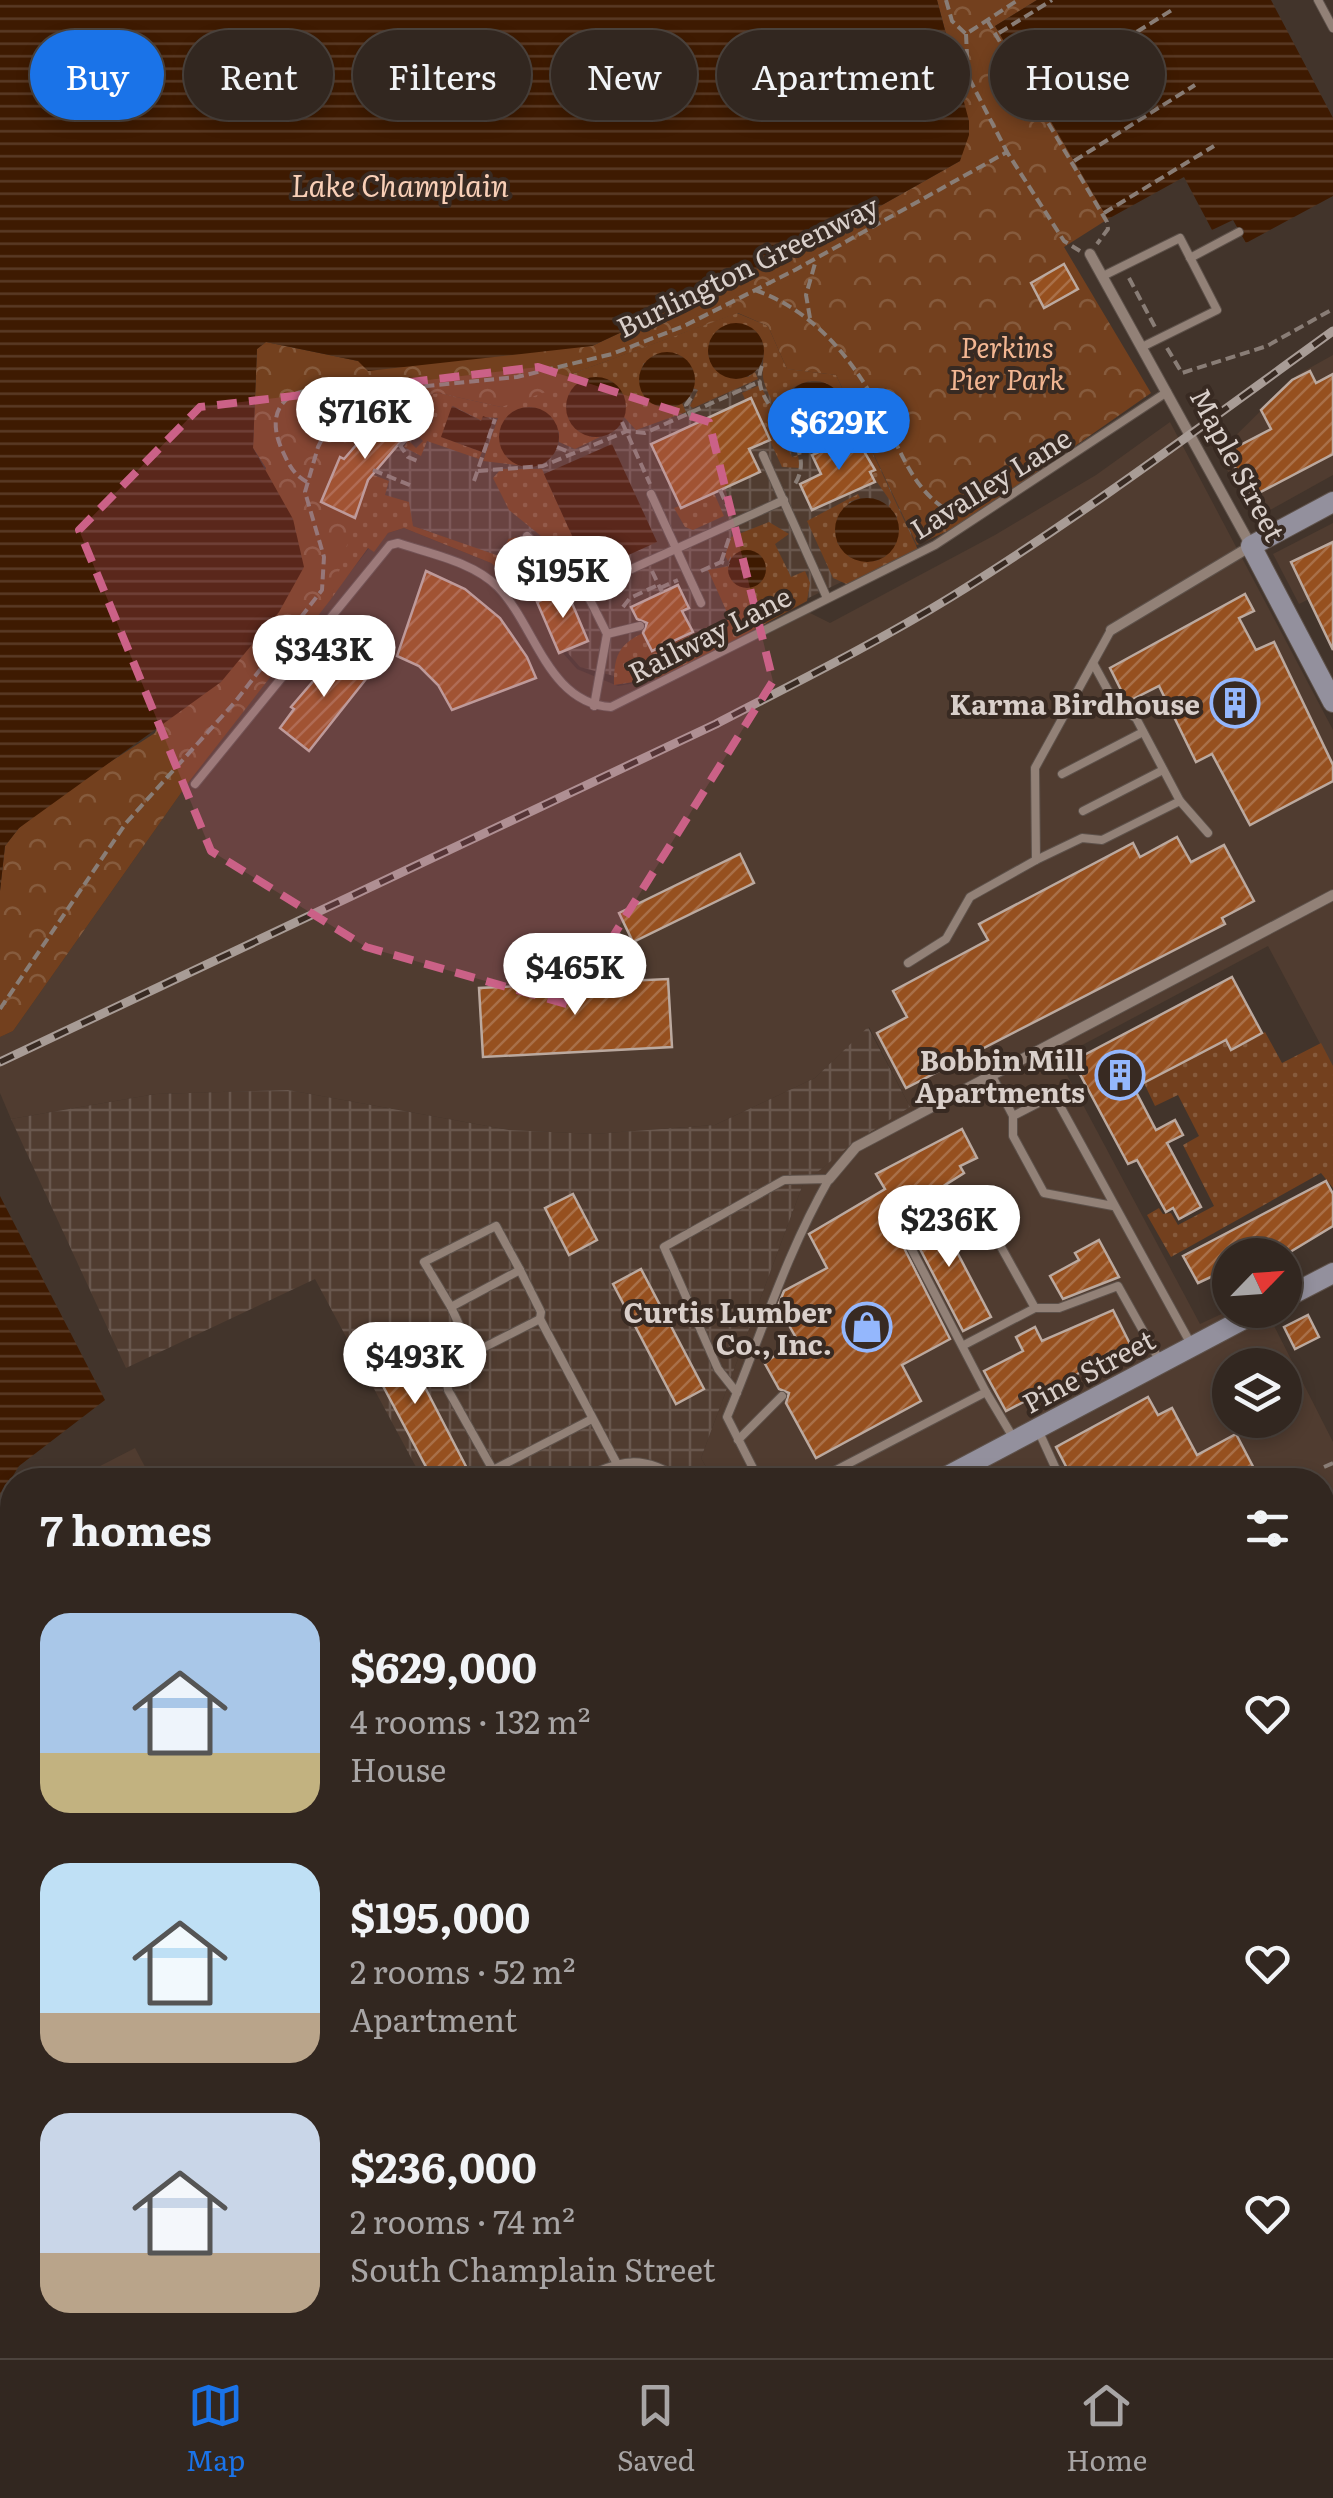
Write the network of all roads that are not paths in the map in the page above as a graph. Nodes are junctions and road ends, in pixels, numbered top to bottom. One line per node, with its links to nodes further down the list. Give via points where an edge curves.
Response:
1 (1318, 0): 2 (lane)
2 (1333, 28)
3 (1240, 232): 5 (lane)
4 (1090, 254): 6 (street, Maple Street)
5 (1190, 258): 6 (lane, via 1180,238); 7 (lane, via 1217,310)
6 (1103, 276): 7 (street, Maple Street)
7 (1144, 346): 8 (street, Maple Street)
8 (1170, 390): 14 (street, Maple Street); 17 (lane, Lavalley Lane, via 974,522)
9 (763, 454): 11 (lane)
10 (651, 494): 15 (lane)
11 (784, 500): 15 (lane); 17 (lane)
12 (1333, 502): 14 (main road)
13 (527, 536): 16 (lane)
14 (1251, 546): 20 (street); 23 (main road, Maple Street)
15 (676, 548): 16 (lane); 18 (lane)
16 (585, 590): 21 (lane)
17 (827, 598): 24 (lane, Railway Lane, via 612,707)
18 (701, 603)
19 (640, 626): 21 (lane)
20 (1111, 630): 22 (lane)
21 (608, 634): 24 (lane)
22 (1093, 663): 25 (lane, via 1117,707 1136,718); 32 (lane, via 1034,768)
23 (1333, 702)
24 (594, 706): 28 (lane, via 554,675 497,586 475,570 398,542)
25 (1143, 732): 26 (lane); 27 (lane)
26 (1163, 770): 29 (lane); 30 (lane)
27 (1062, 774)
28 (195, 784)
29 (1180, 801): 31 (lane); 32 (lane, via 1102,840 1082,838)
30 (1082, 811)
31 (1208, 833)
32 (1036, 860): 34 (lane, via 970,897 946,939)
33 (1333, 895): 35 (street)
34 (908, 963)
35 (991, 1074): 36 (lane); 37 (street, via 856,1147)
36 (1013, 1116): 38 (lane, via 1014,1136 1044,1193); 38 (lane, via 1054,1095)
37 (828, 1179): 51 (lane, via 772,1293); 51 (lane, via 784,1180 664,1248 718,1369)
38 (1113, 1206): 47 (lane)
39 (520, 1270): 42 (lane); 42 (lane, via 496,1226 424,1262); 44 (lane)
40 (1333, 1273): 41 (main road)
41 (1302, 1289)
42 (451, 1307): 48 (lane)
43 (1035, 1308): 46 (lane); 46 (lane, via 975,1200 953,1192 898,1220); 49 (lane, via 1059,1308 1118,1286)
44 (540, 1318): 48 (lane); 53 (lane)
45 (1226, 1328): 47 (main road, Pine Street)
46 (964, 1345): 50 (lane)
47 (1192, 1346): 49 (main road, Pine Street)
48 (472, 1353): 58 (lane, via 445,1367 448,1390)
49 (1161, 1363): 54 (main road, Pine Street)
50 (986, 1392): 56 (lane); 63 (lane)
51 (737, 1393): 55 (lane, via 726,1418)
52 (782, 1396): 55 (lane)
53 (592, 1419): 57 (lane); 59 (lane)
54 (1038, 1428): 56 (main road, Pine Street); 65 (lane)
55 (738, 1440): 62 (lane)
56 (1014, 1440): 64 (main road, Pine Street)
57 (616, 1462): 60 (lane); 61 (lane)
58 (492, 1468)
59 (497, 1468)
60 (604, 1468)
61 (664, 1468)
62 (753, 1468)
63 (841, 1468)
64 (962, 1468)
65 (1054, 1468)

